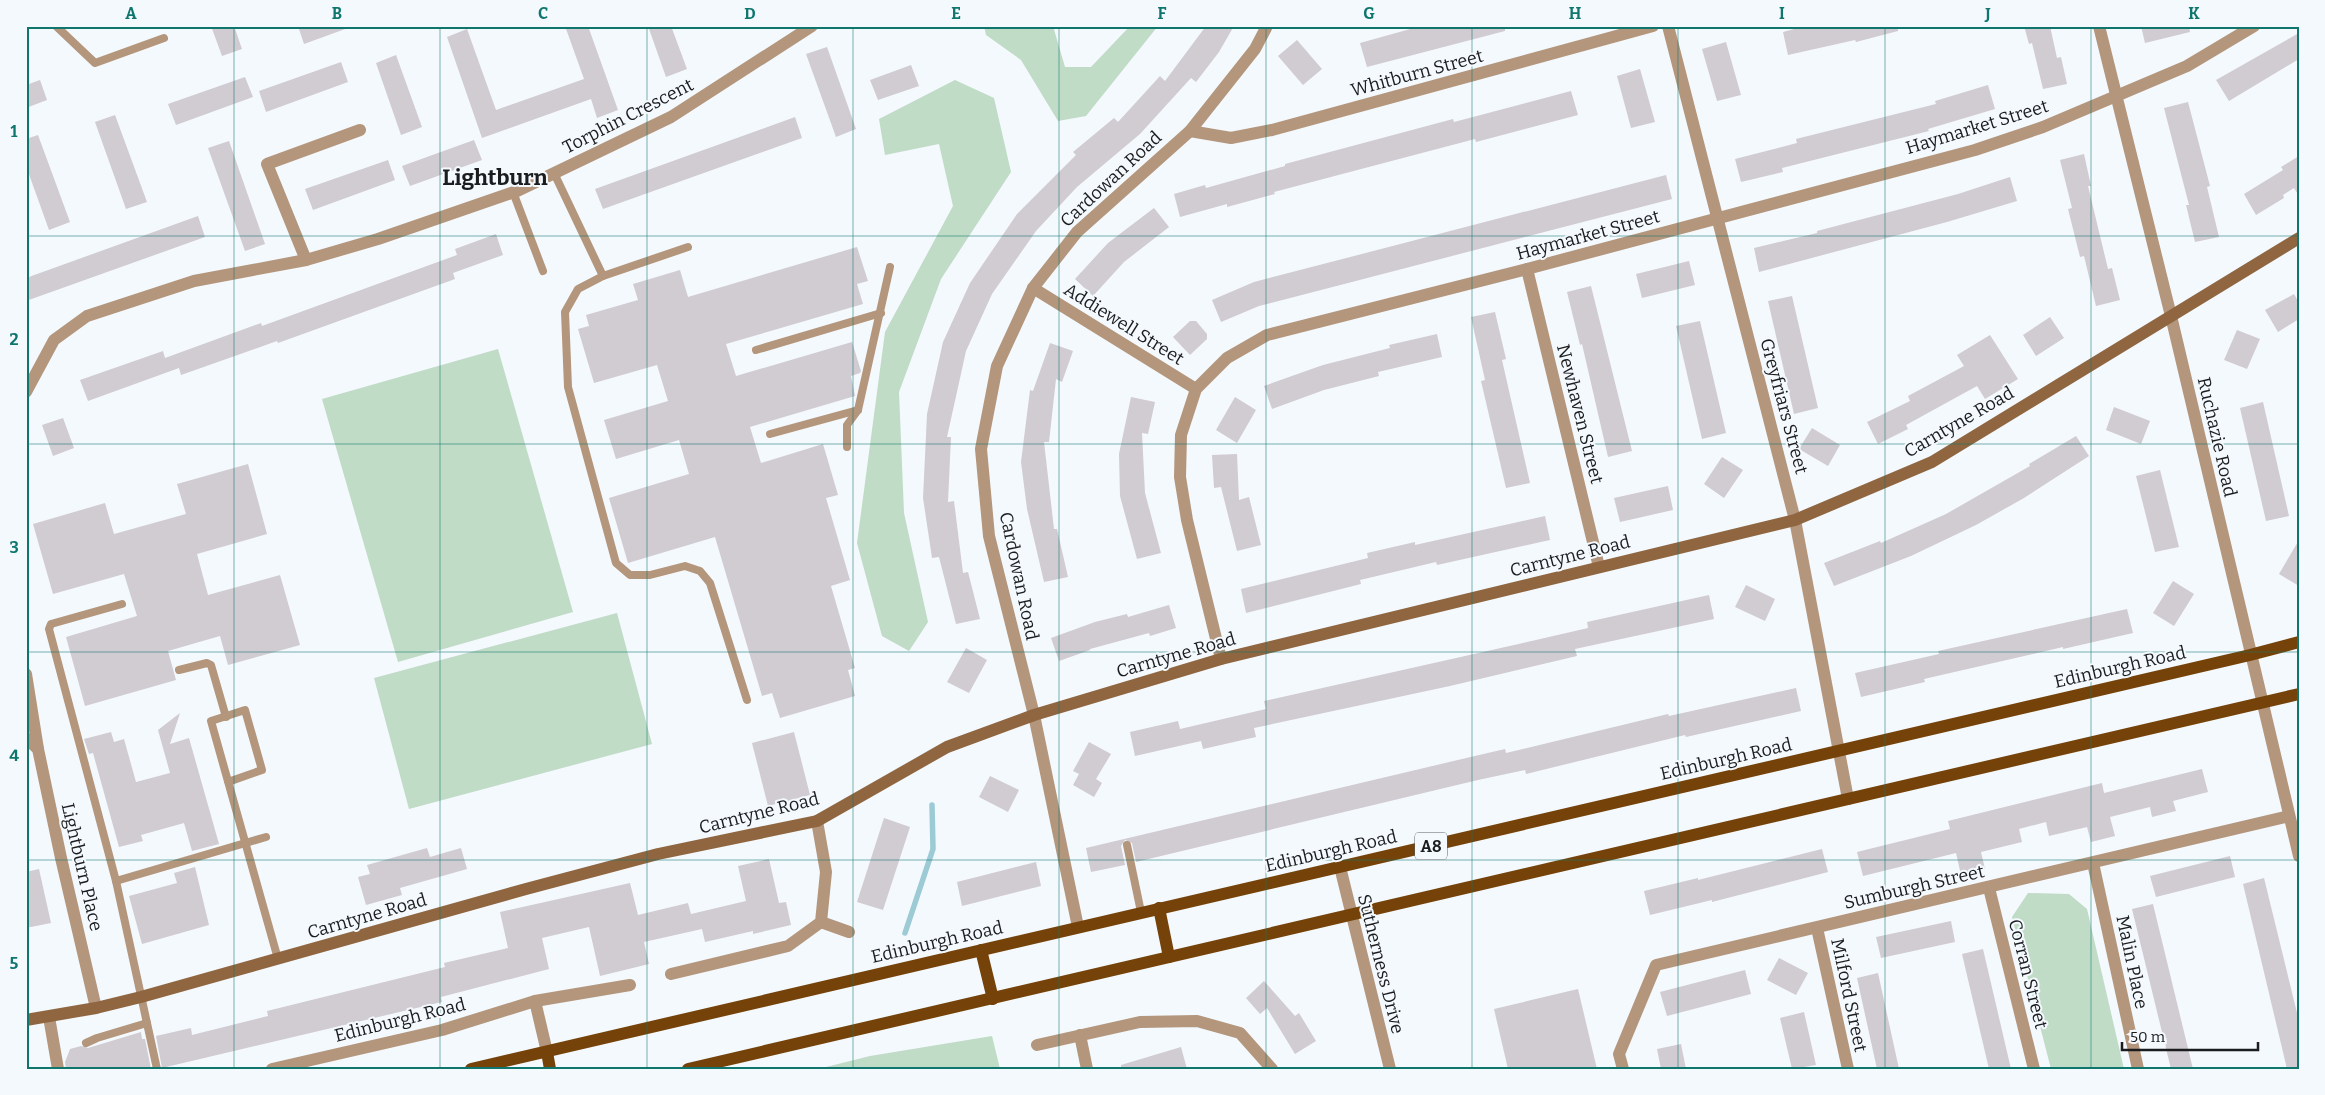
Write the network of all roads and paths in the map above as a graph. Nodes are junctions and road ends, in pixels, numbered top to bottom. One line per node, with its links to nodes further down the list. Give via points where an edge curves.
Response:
1 (56, 26): 8 (lane, via 95,63)
2 (812, 26): 12 (street, Torphin Crescent, via 671,117)
3 (1268, 26): 11 (street, Cardowan Road, via 1255,49)
4 (1653, 26): 11 (street, Whitburn Street, via 1272,130 1231,138)
5 (1668, 26): 14 (street, Greyfriars Street)
6 (2099, 26): 9 (street, Ruchazie Road)
7 (2254, 26): 9 (street, Haymarket Street, via 2187,66)
8 (164, 38)
9 (2116, 97): 14 (street, Haymarket Street, via 1975,150); 24 (street, Ruchazie Road)
10 (360, 130): 17 (street, via 267,164)
11 (1190, 130): 22 (street, Cardowan Road, via 1077,232)
12 (554, 174): 13 (street, Torphin Crescent); 21 (lane)
13 (514, 192): 17 (street, Torphin Crescent); 20 (lane)
14 (1717, 219): 19 (street, Haymarket Street); 31 (street, Greyfriars Street)
15 (2299, 238): 24 (street, Carntyne Road)
16 (688, 246): 21 (lane)
17 (306, 260): 27 (street, Torphin Crescent, via 194,280 87,316 54,340)
18 (890, 267): 23 (lane)
19 (1527, 269): 26 (street, Haymarket Street, via 1267,335 1227,358); 32 (street, Newhaven Street)
20 (543, 271)
21 (603, 276): 40 (lane, via 578,289 565,312 568,387 616,563 630,574 650,575 685,566 700,572 710,583)
22 (1033, 288): 26 (street, Addiewell Street); 42 (street, Cardowan Road, via 997,366 981,449 989,536)
23 (881, 313): 25 (lane); 28 (lane)
24 (2171, 316): 31 (street, Carntyne Road, via 1932,462); 35 (street, Ruchazie Road)
25 (756, 350)
26 (1196, 389): 36 (street, Haymarket Street, via 1181,435 1180,477 1187,520)
27 (26, 392)
28 (858, 410): 29 (lane); 30 (lane, via 847,425)
29 (770, 434)
30 (847, 448)
31 (1795, 520): 32 (street, Carntyne Road); 46 (street, Greyfriars Street)
32 (1599, 567): 36 (street, Carntyne Road)
33 (122, 604): 57 (lane, via 51,624 49,629)
34 (2299, 642): 35 (main road, Edinburgh Road / A8)
35 (2250, 655): 41 (street, Ruchazie Road); 46 (main road, Edinburgh Road / A8)
36 (1221, 659): 42 (street, Carntyne Road)
37 (179, 670): 43 (lane, via 207,663 211,665)
38 (26, 674): 45 (street, Lightburn Place)
39 (2299, 694): 41 (main road)
40 (747, 700)
41 (2261, 703): 48 (main road); 49 (street, Ruchazie Road)
42 (1034, 715): 50 (street, Carntyne Road, via 947,747); 63 (street, Cardowan Road)
43 (226, 717): 47 (lane, via 211,721); 47 (lane, via 245,710 262,770)
44 (26, 738): 45 (street)
45 (38, 749): 74 (street, Lightburn Place)
46 (1839, 751): 48 (street, Greyfriars Street); 56 (main road, Edinburgh Road / A8)
47 (228, 782): 52 (lane)
48 (1848, 799): 61 (main road)
49 (2289, 816): 54 (street, Ruchazie Road); 55 (street, Sumburgh Street)
50 (817, 821): 62 (street, via 826,872); 68 (street, Carntyne Road, via 658,854)
51 (266, 837): 52 (lane)
52 (246, 843): 57 (lane); 68 (lane)
53 (1127, 845): 60 (lane)
54 (2299, 856)
55 (2092, 863): 58 (street, Sumburgh Street); 94 (street, Malin Place)
56 (1340, 867): 59 (main road, Edinburgh Road / A8); 61 (street, Sutherness Drive)
57 (116, 881): 71 (lane)
58 (1989, 888): 64 (street, Sumburgh Street); 93 (street, Corran Street)
59 (1159, 908): 60 (main road, Edinburgh Road / A8); 67 (main road)
60 (1141, 912): 63 (main road, Edinburgh Road / A8)
61 (1350, 915): 67 (main road); 90 (street, Sutherness Drive)
62 (820, 922): 65 (street); 69 (street, via 788,946)
63 (1078, 927): 66 (main road, Edinburgh Road / A8)
64 (1817, 928): 91 (street, Sumburgh Street, via 1656,965 1619,1054); 92 (street, Milford Street)
65 (849, 932)
66 (981, 950): 72 (main road); 81 (main road, Edinburgh Road / A8)
67 (1169, 958): 72 (main road)
68 (278, 959): 71 (street, Carntyne Road)
69 (671, 974)
70 (630, 985): 73 (street, Edinburgh Road)
71 (142, 997): 74 (street, Carntyne Road); 77 (lane)
72 (993, 999): 87 (main road)
73 (535, 1001): 81 (street); 84 (street, Edinburgh Road, via 442,1030)
74 (96, 1008): 75 (street, Carntyne Road)
75 (49, 1017): 76 (street, Carntyne Road); 82 (street)
76 (26, 1020)
77 (147, 1023): 79 (lane); 83 (lane)
78 (1080, 1035): 80 (street); 88 (street); 89 (street, via 1140,1022 1197,1021 1240,1033)
79 (86, 1043)
80 (1037, 1045)
81 (546, 1052): 85 (main road, Edinburgh Road / A8); 86 (main road)
82 (58, 1069)
83 (157, 1069)
84 (272, 1069)
85 (471, 1069)
86 (550, 1069)
87 (688, 1069)
88 (1087, 1069)
89 (1272, 1069)
90 (1390, 1069)
91 (1623, 1069)
92 (1848, 1069)
93 (2034, 1069)
94 (2138, 1069)

